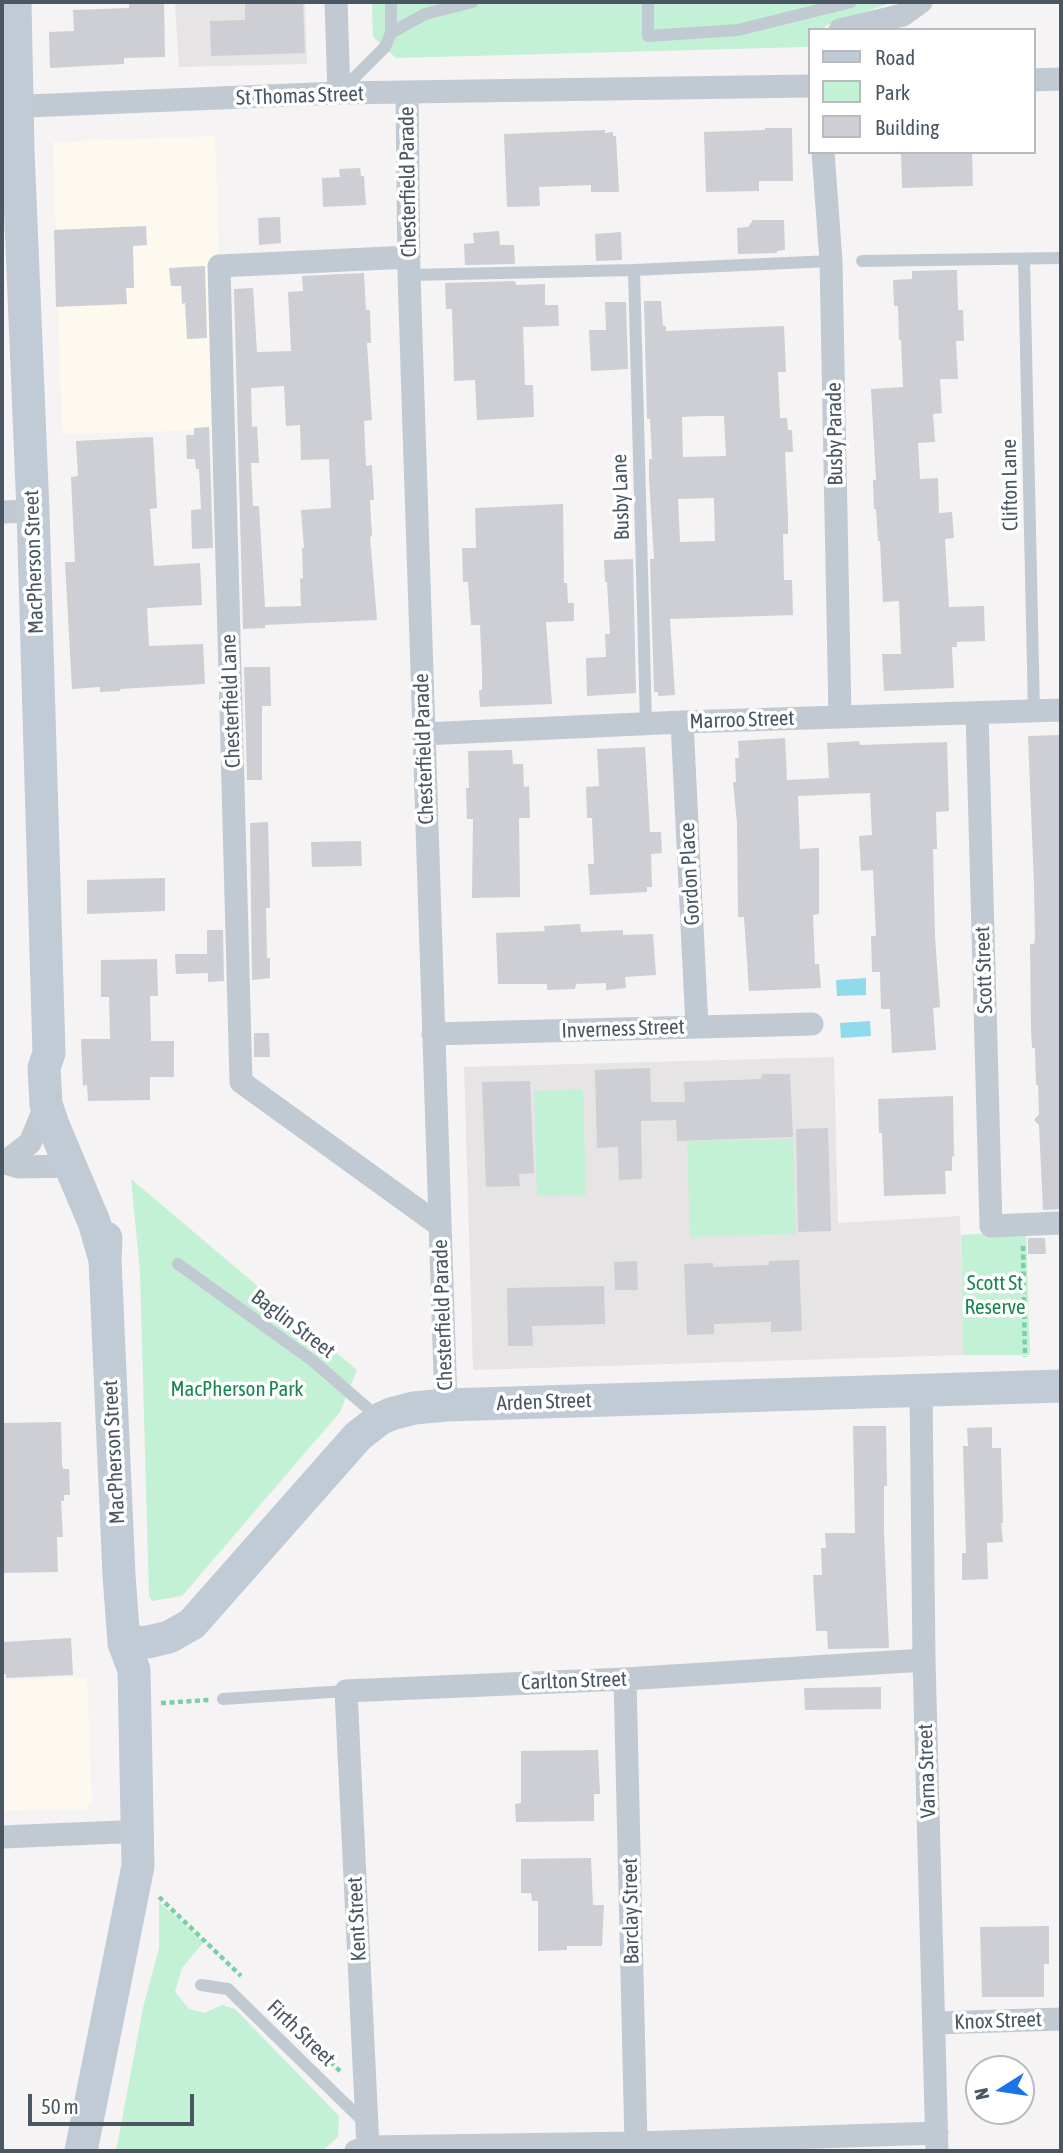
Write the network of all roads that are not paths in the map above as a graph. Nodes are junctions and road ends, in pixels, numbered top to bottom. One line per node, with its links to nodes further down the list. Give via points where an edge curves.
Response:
1 (15, 2): 10 (main road, MacPherson Street)
2 (335, 2): 15 (street)
3 (391, 2): 9 (lane)
4 (473, 2): 9 (lane, via 425,14)
5 (648, 2): 6 (lane, via 648,36 738,30)
6 (851, 2)
7 (921, 2): 8 (street, via 903,15)
8 (848, 28)
9 (391, 33): 15 (lane, via 385,47)
10 (9, 61): 16 (main road, MacPherson Street)
11 (1061, 79): 12 (street)
12 (1035, 80)
13 (808, 86): 14 (street, St Thomas Street)
14 (407, 92): 15 (street, St Thomas Street); 22 (street, Chesterfield Parade)
15 (339, 93): 16 (street, St Thomas Street)
16 (9, 107): 24 (main road, MacPherson Street)
17 (823, 154): 20 (street, Busby Parade)
18 (1061, 258): 19 (lane)
19 (1024, 259): 21 (lane); 26 (lane, Clifton Lane)
20 (831, 261): 23 (lane); 28 (street, Busby Parade)
21 (862, 261)
22 (409, 266): 23 (lane); 31 (street, Chesterfield Parade); 40 (street, Chesterfield Lane, via 219,266 241,1082)
23 (634, 270): 30 (lane, Busby Lane)
24 (17, 512): 35 (main road, MacPherson Street)
25 (1061, 710): 26 (street, Marroo Street)
26 (1034, 711): 27 (street, Marroo Street)
27 (977, 713): 28 (street, Marroo Street); 39 (street, Scott Street, via 991,1226)
28 (840, 717): 29 (street, Marroo Street)
29 (682, 722): 30 (street, Marroo Street); 33 (street, Gordon Place)
30 (646, 723): 31 (street, Marroo Street)
31 (423, 734): 34 (street, Chesterfield Parade)
32 (812, 1024): 33 (street, Inverness Street)
33 (696, 1027): 34 (street, Inverness Street)
34 (433, 1034): 40 (street, Chesterfield Parade)
35 (49, 1053): 36 (main road, MacPherson Street, via 44,1068); 37 (main road, MacPherson Street)
36 (46, 1104): 37 (main road, MacPherson Street); 38 (street, via 30,1143)
37 (81, 1160): 38 (street, via 19,1167); 46 (main road, MacPherson Street, via 104,1195 107,1219 105,1260)
38 (4, 1162)
39 (1061, 1223)
40 (439, 1225): 44 (street, Chesterfield Parade)
41 (178, 1264): 45 (lane, Baglin Street, via 313,1361)
42 (1061, 1386): 43 (main road, Arden Street)
43 (921, 1390): 44 (main road, Arden Street); 47 (street, Varna Street)
44 (446, 1405): 45 (main road, Arden Street, via 414,1408)
45 (380, 1419): 46 (main road, Arden Street, via 325,1471 192,1624 169,1637)
46 (124, 1643): 51 (main road, MacPherson Street, via 117,1668); 53 (main road, MacPherson Street, via 134,1670 138,1866)
47 (924, 1660): 48 (street, Carlton Street); 56 (street, Varna Street)
48 (625, 1679): 49 (street, Carlton Street); 59 (street, Barclay Street)
49 (346, 1691): 50 (lane, Carlton Street); 57 (street, Kent Street)
50 (223, 1699)
51 (120, 1832): 52 (street); 53 (main road, MacPherson Street, via 120,1866)
52 (2, 1837)
53 (130, 1901): 60 (main road, MacPherson Street)
54 (201, 1985): 57 (lane, Firth Street, via 228,1989)
55 (1061, 2019): 56 (street, Knox Street)
56 (934, 2022): 58 (street, Varna Street)
57 (364, 2141): 59 (street)
58 (937, 2142): 59 (street)
59 (636, 2143)
60 (81, 2151)

